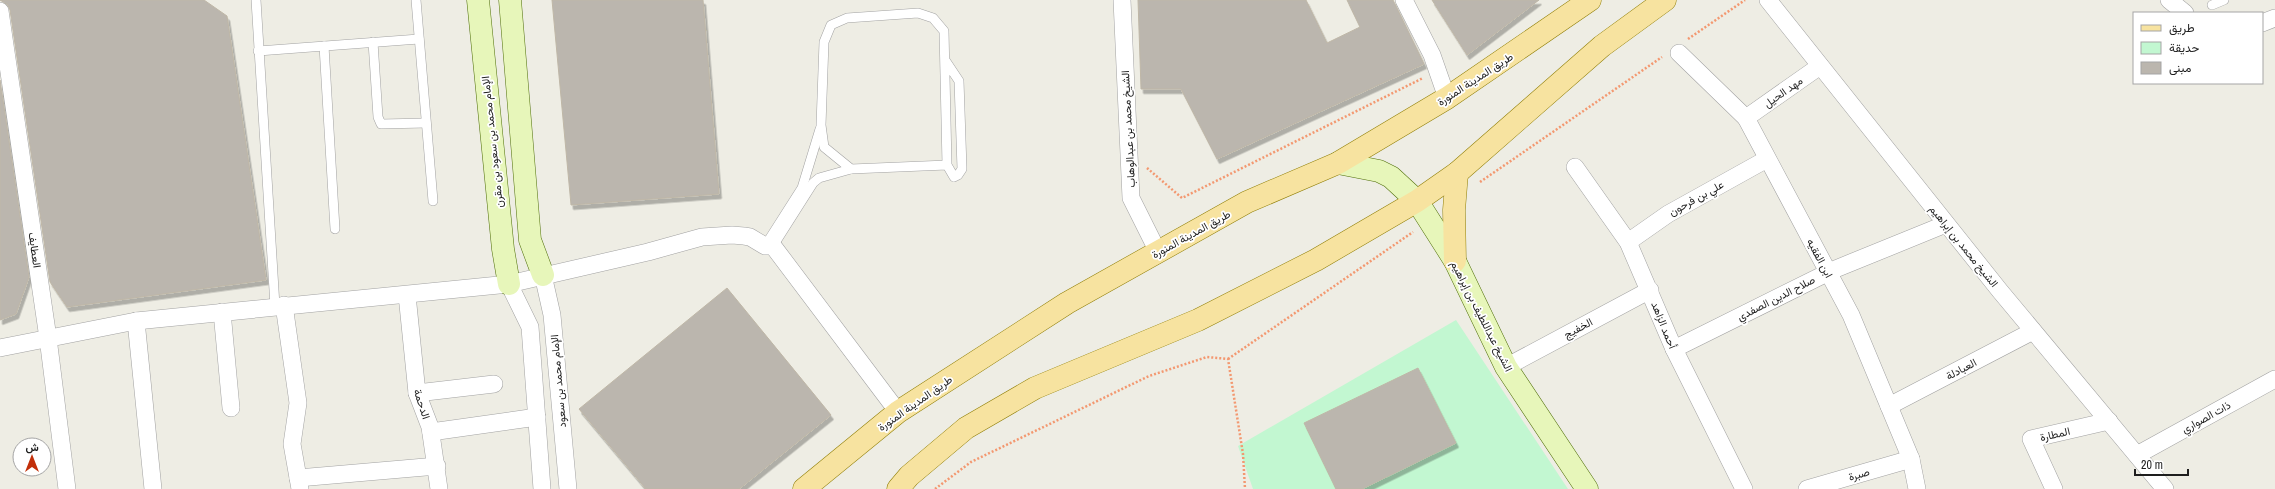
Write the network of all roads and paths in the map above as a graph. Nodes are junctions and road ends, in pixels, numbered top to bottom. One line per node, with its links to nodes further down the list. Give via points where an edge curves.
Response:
1 (256, 0): 22 (lane)
2 (416, 0): 18 (lane)
3 (478, 0): 49 (street, الإمام محمد بن سعود بن مقرن, via 503,249)
4 (510, 0): 48 (street, via 530,240)
5 (1122, 0): 30 (street, الشيخ محمد بن عبدالوهاب)
6 (1404, 0): 25 (street)
7 (1590, 0): 26 (main road, طريق المدينة المنورة)
8 (1665, 0): 36 (main road, via 1602,46)
9 (1745, 0): 21 (path)
10 (1768, 0): 24 (street, الشيخ محمد بن إبراهيم)
11 (2170, 0): 15 (street)
12 (2224, 0): 13 (lane)
13 (2212, 5)
14 (0, 11): 56 (street, العطايف)
15 (2184, 12)
16 (2275, 18): 17 (street)
17 (2263, 23)
18 (419, 39): 19 (lane); 28 (lane)
19 (373, 42): 20 (lane); 28 (lane, via 378,117 381,124)
20 (324, 46): 22 (lane); 41 (lane)
21 (1677, 49): 27 (street, ابن الفقيه); 37 (path)
22 (258, 50): 52 (lane)
23 (945, 60): 29 (lane, via 944,31 933,18 918,13 847,18 831,25 824,42); 33 (lane); 33 (lane, via 959,81 962,169 954,178)
24 (1820, 66): 27 (street, مهد الحيل); 40 (street, الشيخ محمد بن إبراهيم)
25 (1438, 71): 26 (street); 30 (path, via 1182,198)
26 (1447, 98): 32 (main road, طريق المدينة المنورة)
27 (1746, 118): 31 (street, ابن الفقيه)
28 (426, 123): 38 (lane)
29 (821, 125): 35 (lane, via 824,147); 44 (lane, via 802,188)
30 (1129, 153): 45 (street, الشيخ محمد بن عبدالوهاب, via 1131,198)
31 (1767, 159): 43 (street, علي بن فرحون, via 1668,214); 47 (street, ابن الفقيه)
32 (1338, 163): 39 (street, الشيخ عبداللطيف بن إبراهيم, via 1379,171 1391,177); 45 (main road, طريق المدينة المنورة, via 1247,202)
33 (947, 165): 35 (lane)
34 (1575, 167): 43 (street, أحمد الزاهد)
35 (851, 169): 44 (lane, via 819,178 813,183)
36 (1457, 173): 39 (main road); 46 (main road, via 1454,210)
37 (1476, 184)
38 (433, 202)
39 (1417, 202): 46 (street, الشيخ عبداللطيف بن إبراهيم); 80 (main road, via 1316,260 1198,320 1035,388 966,428 909,476)
40 (1946, 224): 47 (street, صلاح الدين الصفدي); 55 (street, الشيخ محمد بن إبراهيم)
41 (335, 229)
42 (1400, 240): 59 (path)
43 (1628, 242): 50 (street, أحمد الزاهد)
44 (769, 246): 48 (street, via 744,236 702,237); 66 (street)
45 (1158, 252): 66 (main road, طريق المدينة المنورة, via 1067,303)
46 (1455, 261): 60 (street, الشيخ عبداللطيف بن إبراهيم)
47 (1828, 272): 58 (street, صلاح الدين الصفدي); 64 (street, ابن الفقيه, via 1851,315)
48 (544, 275): 49 (street); 78 (street, الإمام محمد بن سعود, via 552,315)
49 (509, 284): 51 (street); 67 (street, via 530,327)
50 (1650, 290): 58 (street, أحمد الزاهد); 60 (street, الخفيج)
51 (407, 295): 52 (street); 63 (street, الدحمة)
52 (280, 306): 53 (street); 73 (street, via 298,403 292,444)
53 (222, 312): 54 (street); 65 (street)
54 (136, 321): 56 (street); 75 (street)
55 (2033, 331): 64 (street, العبادلة); 68 (street, الشيخ محمد بن إبراهيم)
56 (48, 338): 57 (street); 74 (street, العطايف)
57 (0, 348)
58 (1674, 349): 84 (street, أحمد الزاهد)
59 (1228, 359): 81 (path, via 1207,357 1149,376 971,462); 82 (path, via 1243,454)
60 (1506, 367): 83 (street, الشيخ عبداللطيف بن إبراهيم)
61 (2275, 380): 70 (street, ذات الصواري)
62 (494, 384): 63 (street)
63 (417, 393): 69 (street, الدحمة)
64 (1889, 406): 71 (street, ابن الفقيه)
65 (231, 408)
66 (898, 412): 79 (main road, طريق المدينة المنورة)
67 (537, 417): 69 (street); 77 (street)
68 (2109, 421): 70 (street, الشيخ محمد بن إبراهيم); 87 (street, المطارة, via 2031,439)
69 (431, 432): 72 (street, الدحمة)
70 (2137, 455): 88 (street, الشيخ محمد بن إبراهيم)
71 (1911, 459): 85 (street, صبرة); 86 (street, ابن الفقيه)
72 (437, 466): 73 (street); 76 (street, الدحمة)
73 (299, 483)
74 (67, 489)
75 (153, 489)
76 (439, 489)
77 (542, 489)
78 (568, 489)
79 (804, 489)
80 (898, 489)
81 (935, 489)
82 (1245, 489)
83 (1587, 489)
84 (1744, 489)
85 (1806, 489)
86 (1917, 489)
87 (2054, 489)
88 (2165, 489)

